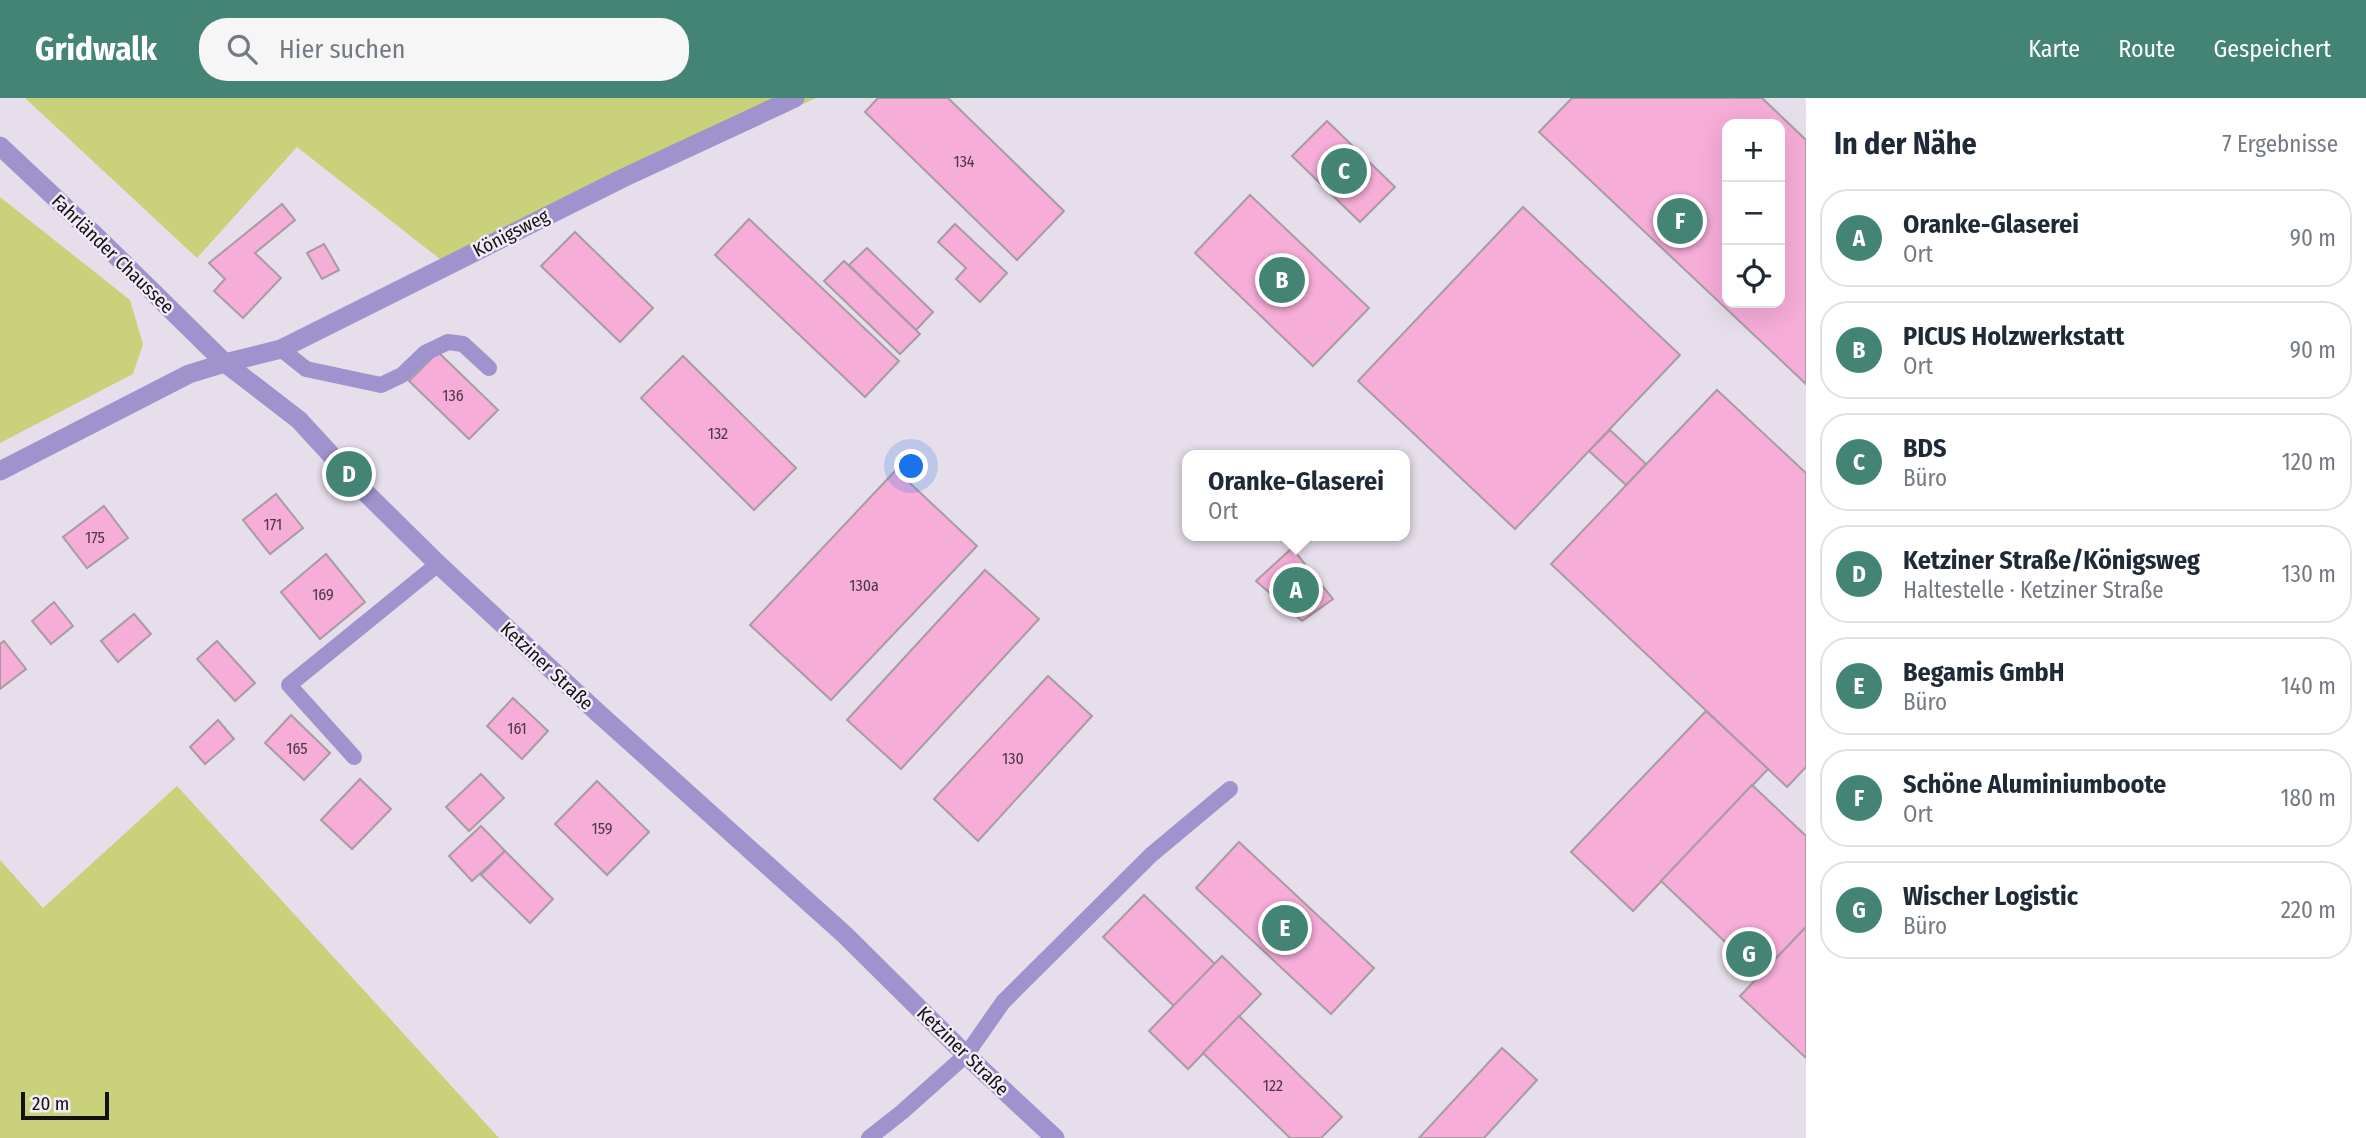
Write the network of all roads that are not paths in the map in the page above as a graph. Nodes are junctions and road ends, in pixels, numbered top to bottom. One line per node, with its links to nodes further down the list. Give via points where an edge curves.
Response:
1 (795, 98): 3 (street, Königsweg, via 622,178)
2 (0, 146): 4 (street, Fahrländer Chaussee)
3 (281, 349): 4 (street, Königsweg); 5 (lane, via 306,369 382,385 448,341 463,344)
4 (225, 363): 6 (street, via 188,374); 7 (street, Ketziner Straße, via 299,420)
5 (489, 368)
6 (0, 471)
7 (438, 564): 8 (lane, via 289,685); 10 (street, Ketziner Straße, via 845,935)
8 (354, 757)
9 (1230, 789): 10 (lane, via 1151,855 1003,1002)
10 (966, 1055): 11 (lane); 12 (street, Ketziner Straße)
11 (869, 1138)
12 (1055, 1138)

